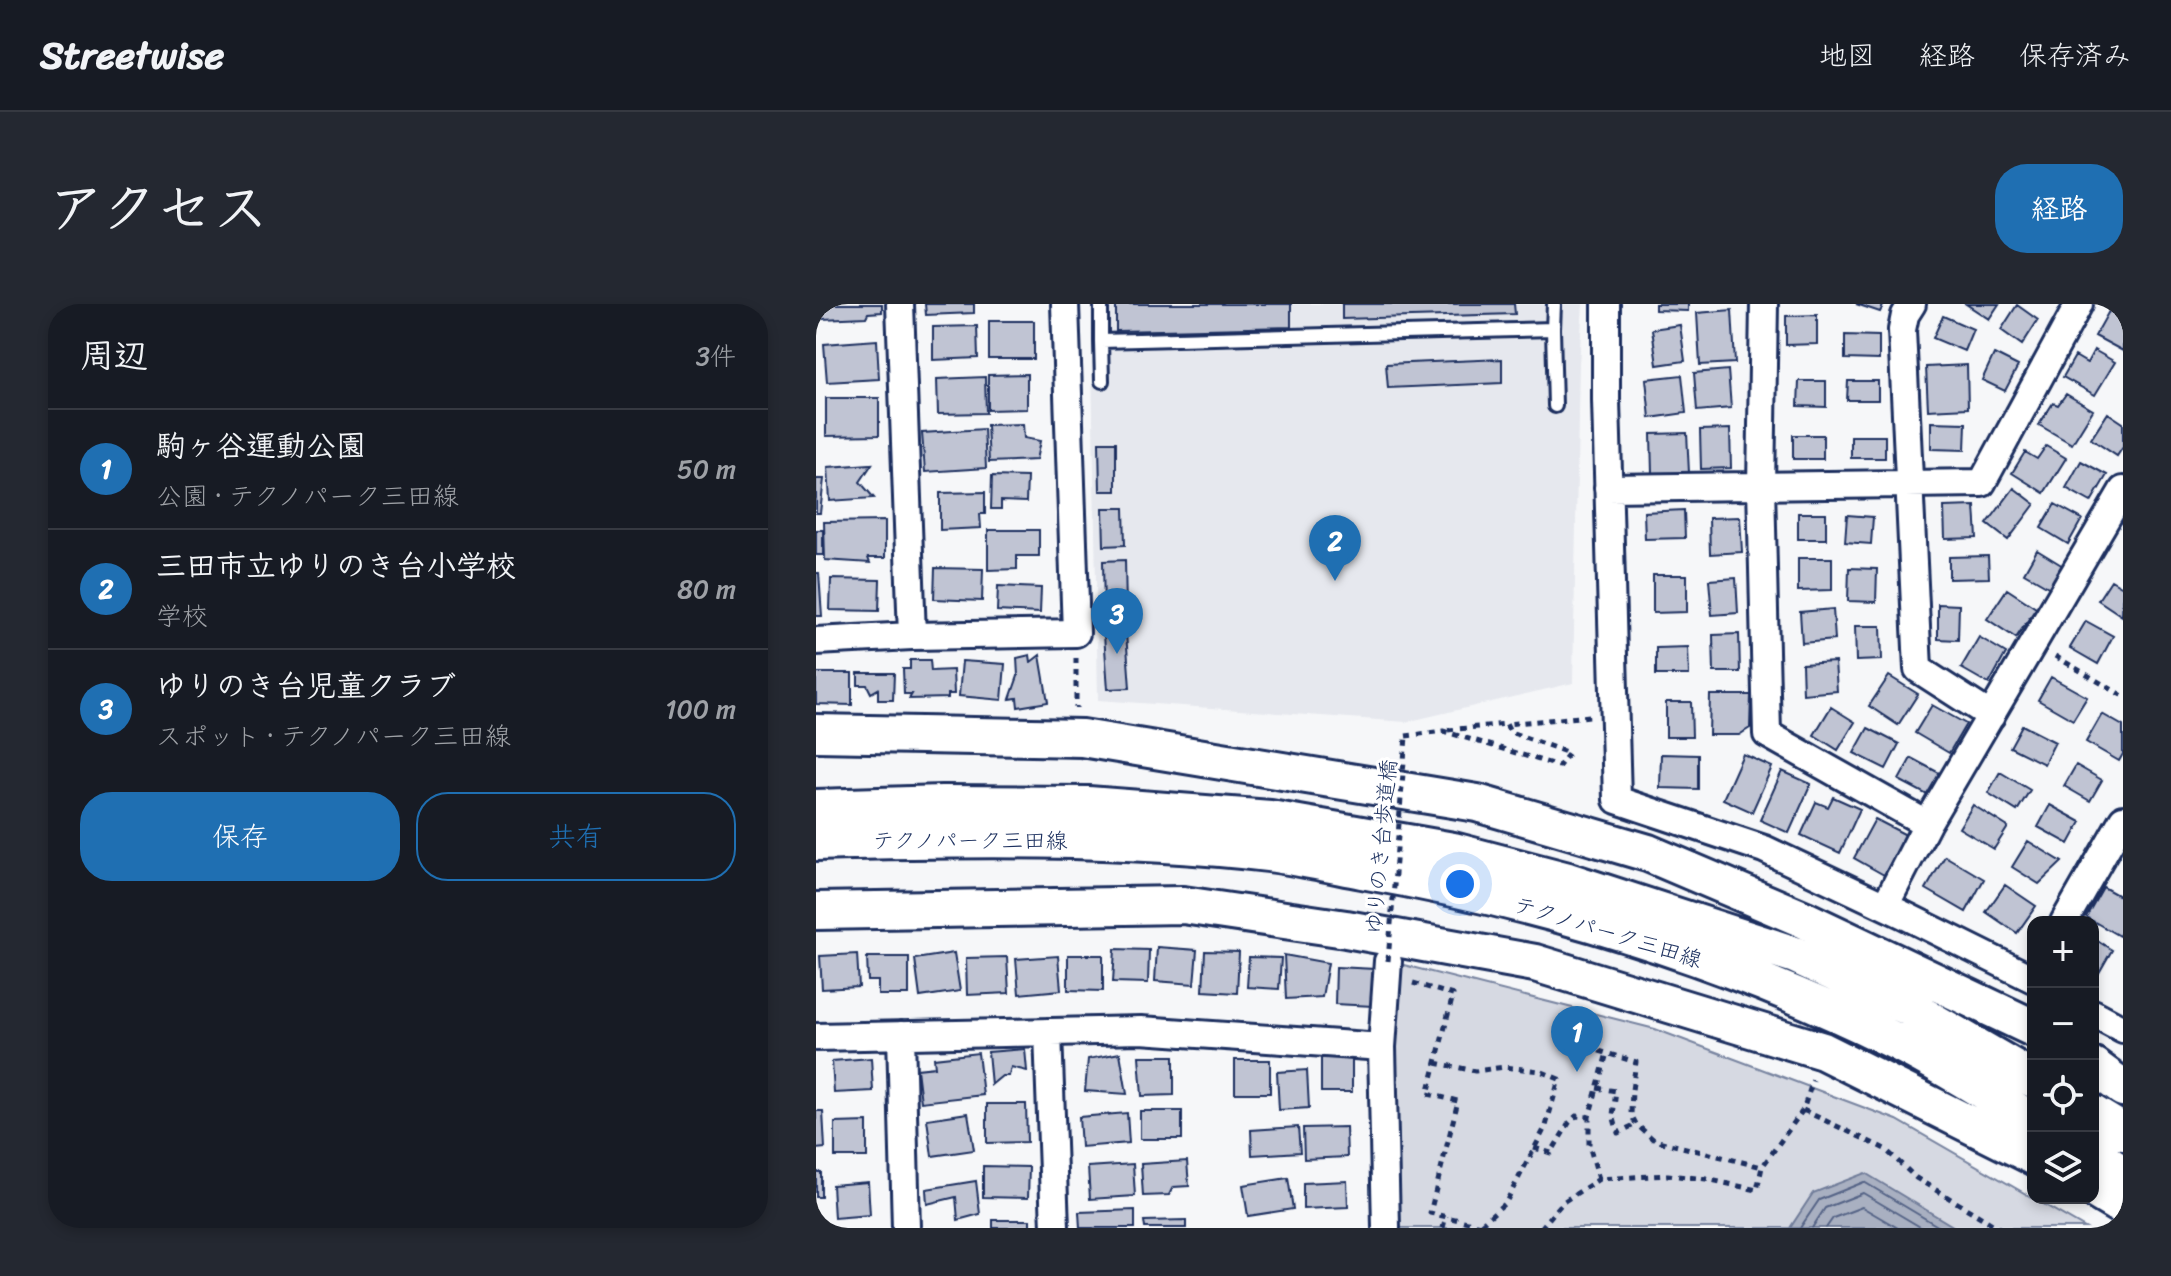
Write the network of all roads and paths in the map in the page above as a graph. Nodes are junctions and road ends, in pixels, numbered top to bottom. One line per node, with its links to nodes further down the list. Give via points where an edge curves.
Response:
1 (900, 304): 18 (street)
2 (1065, 304): 17 (street)
3 (1101, 304): 10 (lane)
4 (1554, 304): 9 (lane)
5 (1606, 304): 15 (street)
6 (1764, 304): 14 (street)
7 (1912, 304): 13 (street, via 1902,330)
8 (2079, 304): 13 (street, via 1982,483)
9 (1553, 329): 10 (lane); 12 (lane)
10 (1101, 341): 11 (lane)
11 (1102, 381)
12 (1555, 406)
13 (1911, 484): 14 (street); 23 (street, via 1918,669)
14 (1761, 486): 15 (street); 30 (street, via 1767,734)
15 (1608, 488): 22 (street)
16 (2123, 490): 20 (street)
17 (1076, 633): 18 (street); 24 (path)
18 (912, 636): 19 (street)
19 (816, 641)
20 (2034, 643): 21 (path); 23 (street)
21 (2123, 696)
22 (1614, 713): 25 (path); 32 (street, via 1617,800 1764,849)
23 (1991, 716): 30 (street)
24 (1076, 719)
25 (1506, 724): 26 (path); 26 (path, via 1510,732 1569,753 1559,766)
26 (1443, 731): 35 (path, ゆりのき台歩道橋, bridge, via 1406,736)
27 (816, 733): 38 (main road, via 1082,738 1477,803 1648,853 1803,919)
28 (816, 808): 48 (main road, テクノパーク三田線, via 1088,805 1270,819 1453,851 1568,881 1795,955 1908,1007)
29 (2123, 819): 34 (street)
30 (1927, 824): 32 (street)
31 (816, 842): 52 (main road, テクノパーク三田線, via 1083,840 1269,853 1445,885 1658,943 1777,990 1891,1038)
32 (1885, 906): 36 (street)
33 (816, 911): 57 (main road, via 1183,905 1535,963 1823,1051)
34 (2067, 916)
35 (1388, 968): 44 (street); 46 (path, via 1453,995)
36 (2027, 976)
37 (2099, 1016): 39 (street)
38 (2027, 1025)
39 (2123, 1029)
40 (1048, 1032): 41 (street); 44 (street, via 1141,1030); 67 (street)
41 (901, 1035): 42 (street); 66 (street)
42 (816, 1037)
43 (1576, 1044): 45 (path)
44 (1382, 1047): 68 (street)
45 (1607, 1053): 49 (path); 54 (path, via 1636,1062 1631,1102)
46 (1436, 1063): 56 (path, via 1475,1071 1540,1071 1559,1079); 64 (path, via 1428,1094 1458,1101 1430,1213)
47 (2099, 1070): 50 (main road)
48 (2027, 1076)
49 (1597, 1088): 51 (path); 54 (path, via 1616,1091 1613,1115 1618,1133)
50 (2123, 1088)
51 (1589, 1117): 56 (path, via 1576,1116 1551,1153); 61 (path, via 1589,1145)
52 (2027, 1117)
53 (2099, 1118): 55 (main road)
54 (1636, 1124): 59 (path, via 1654,1140)
55 (2123, 1132)
56 (1534, 1148): 65 (path, via 1506,1202)
57 (2027, 1153)
58 (2099, 1159): 60 (main road)
59 (1762, 1167): 61 (path, via 1757,1190 1668,1175); 72 (path, via 1803,1110 1885,1149 1916,1178)
60 (2123, 1174)
61 (1599, 1179): 71 (path, via 1563,1202)
62 (2099, 1193): 63 (main road)
63 (2123, 1207)
64 (1446, 1216): 65 (path); 69 (path)
65 (1480, 1225): 70 (path)
66 (906, 1228)
67 (1055, 1228)
68 (1386, 1228)
69 (1443, 1228)
70 (1493, 1228)
71 (1541, 1228)
72 (1999, 1228)

